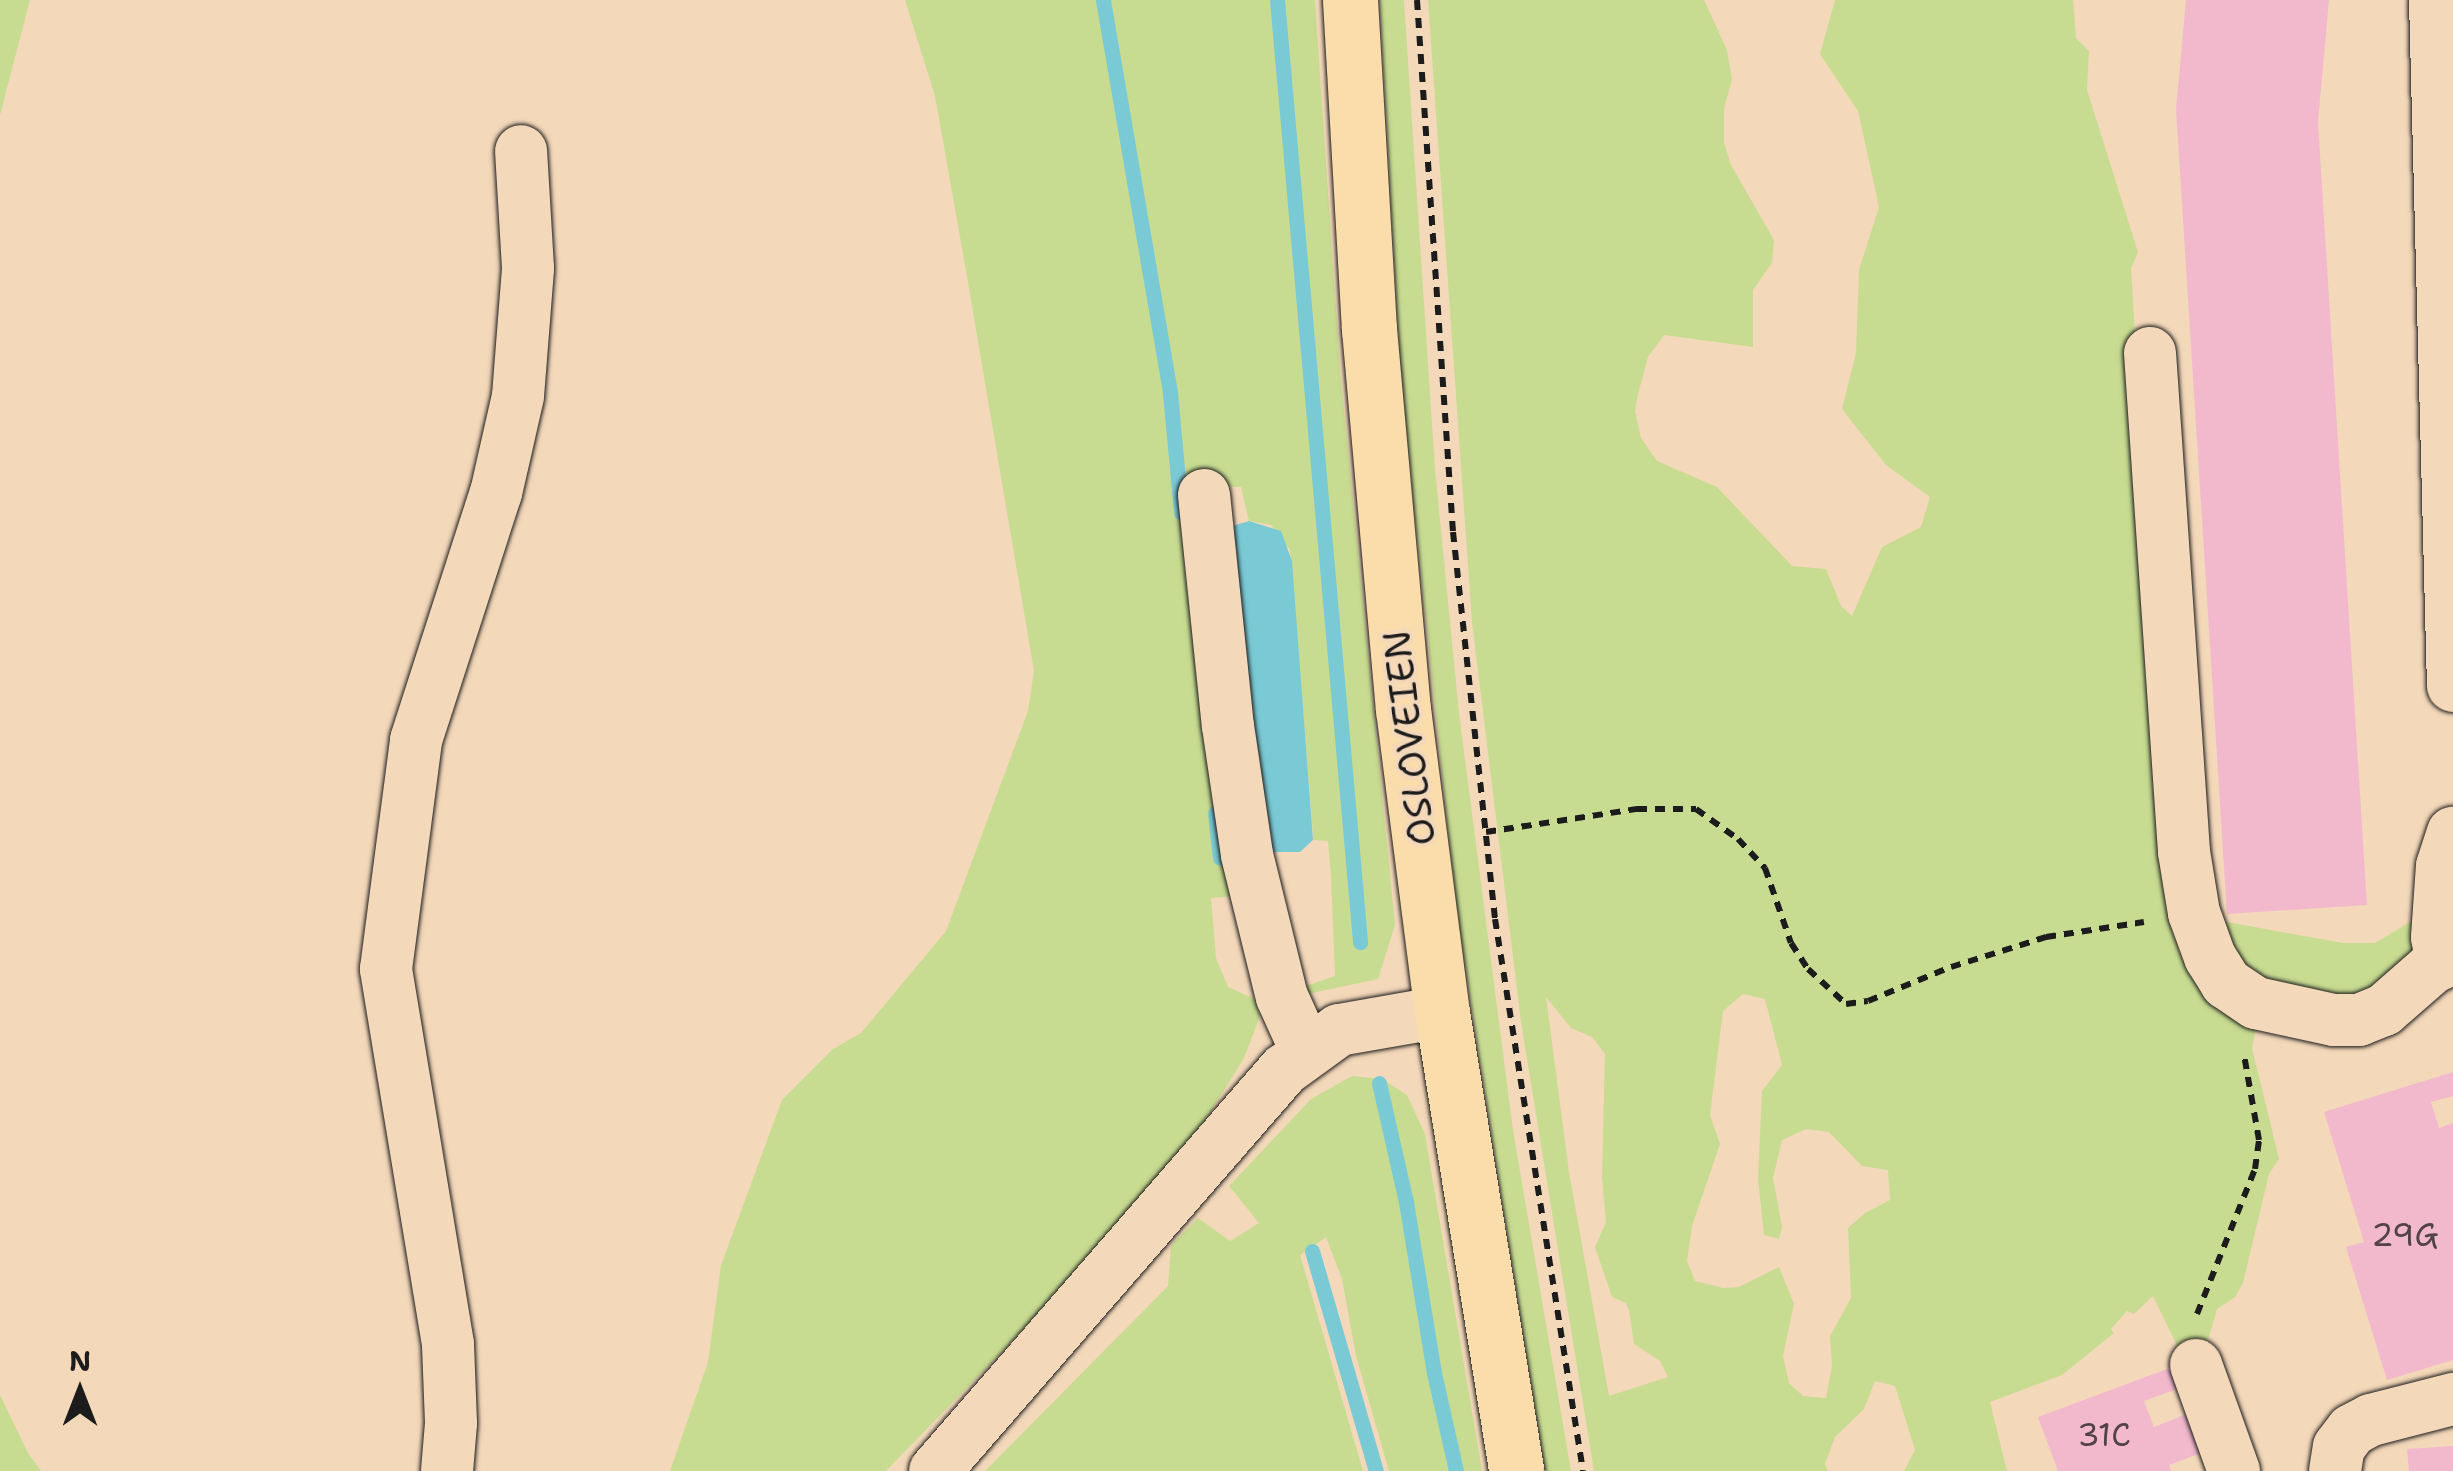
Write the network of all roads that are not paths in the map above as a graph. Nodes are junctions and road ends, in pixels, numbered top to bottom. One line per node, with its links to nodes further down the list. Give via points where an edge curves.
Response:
1 (1350, 0): 9 (main road, OSLOVEIEN, via 1403,709)
2 (2435, 0): 6 (lane)
3 (521, 151): 13 (lane, via 528,268 518,396 496,492 416,740 386,969 448,1344)
4 (2150, 354): 8 (lane, via 2184,852 2210,957 2226,983 2256,1003 2303,1016 2359,1020 2384,1010)
5 (1204, 495): 10 (lane, via 1248,855 1282,997)
6 (2453, 686)
7 (2453, 832): 8 (lane, via 2442,866 2437,936)
8 (2448, 960)
9 (1442, 1012): 10 (lane, via 1339,1030); 15 (main road, OSLOVEIEN)
10 (1307, 1052): 14 (lane, via 1256,1099)
11 (2196, 1365): 16 (lane)
12 (2453, 1399): 17 (lane, via 2352,1430)
13 (447, 1471)
14 (935, 1471)
15 (1516, 1471)
16 (2234, 1471)
17 (2335, 1471)

